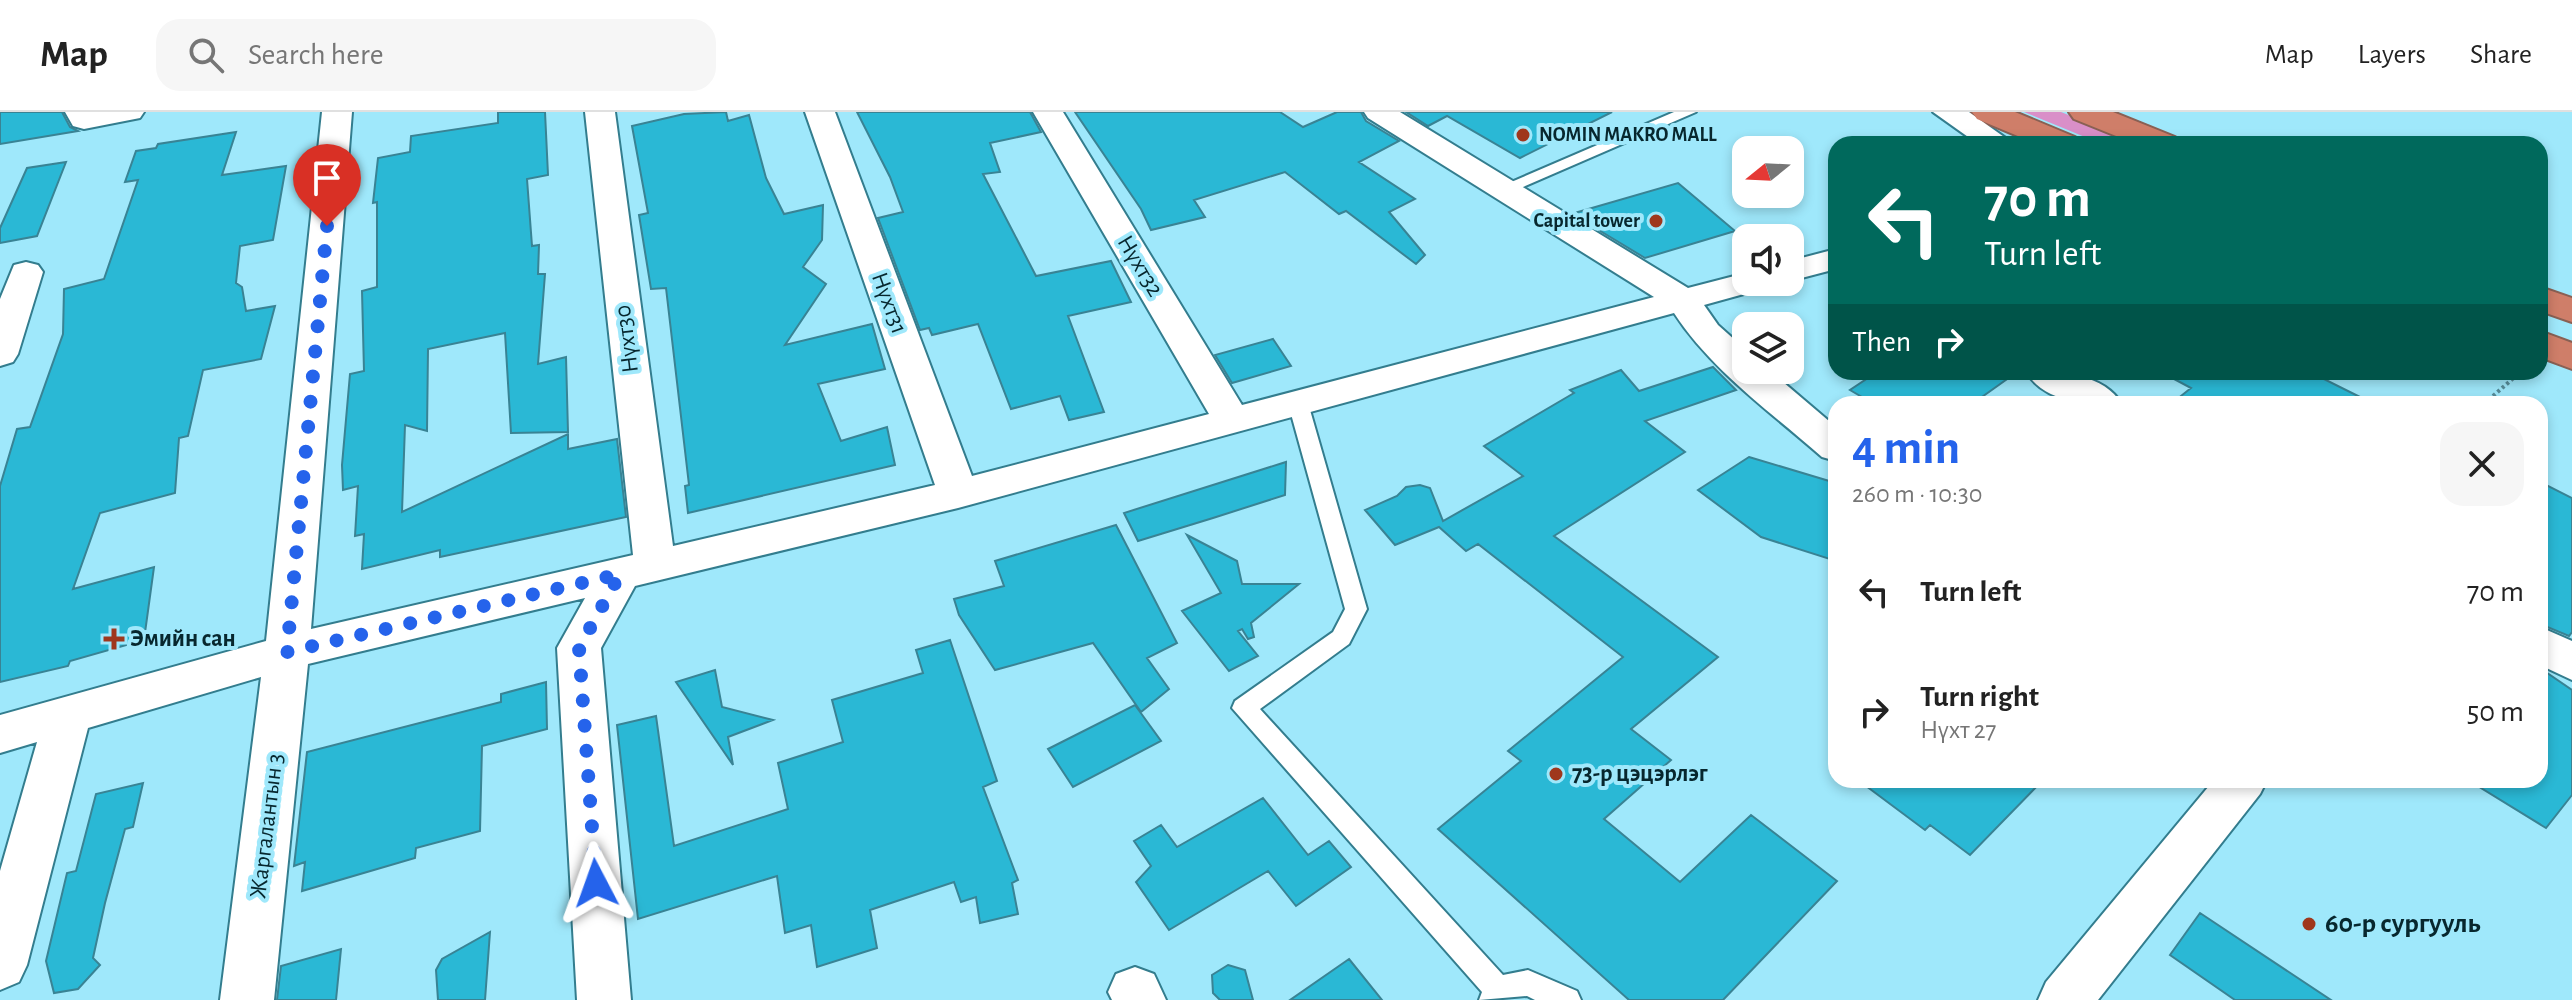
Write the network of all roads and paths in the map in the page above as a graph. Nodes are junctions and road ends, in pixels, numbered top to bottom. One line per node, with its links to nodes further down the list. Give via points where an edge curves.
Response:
1 (80, 112): 2 (street, via 84,120)
2 (129, 112)
3 (337, 112): 38 (street, Жаргалантын 3)
4 (600, 112): 36 (street, Нүхт30)
5 (820, 112): 35 (street, Нүхт31)
6 (1048, 112): 33 (street, Нүхт32)
7 (1379, 112): 15 (street)
8 (1688, 112): 15 (lane)
9 (1948, 112): 12 (street)
10 (1988, 112): 13 (highway)
11 (2090, 113): 14 (highway)
12 (1986, 136)
13 (2045, 136)
14 (2145, 136)
15 (1503, 189): 20 (street)
16 (1828, 261): 17 (street)
17 (1804, 267)
18 (26, 272): 24 (street)
19 (1732, 287): 20 (street)
20 (1683, 300): 25 (street, via 1705,333); 32 (street)
21 (2548, 301): 22 (highway)
22 (2572, 311)
23 (2548, 346): 26 (highway)
24 (0, 354)
25 (1732, 357)
26 (2572, 357)
27 (2059, 380): 30 (street)
28 (2511, 380): 31 (path)
29 (1762, 384): 34 (street)
30 (2088, 396)
31 (2493, 396)
32 (1298, 403): 33 (street); 44 (lane, via 1356,609 1341,638 1244,708)
33 (1231, 419): 35 (street)
34 (1828, 441)
35 (958, 494): 36 (street)
36 (637, 570): 38 (street); 46 (street, via 579,648)
37 (2548, 648): 39 (street)
38 (287, 652): 40 (street); 45 (street, Жаргалантын 3)
39 (2572, 662)
40 (68, 714): 41 (street); 43 (street)
41 (0, 734)
42 (2237, 788): 48 (street)
43 (0, 965)
44 (1496, 994): 47 (lane, via 1528,983)
45 (247, 1000)
46 (604, 1000)
47 (1567, 1000)
48 (2065, 1000)

